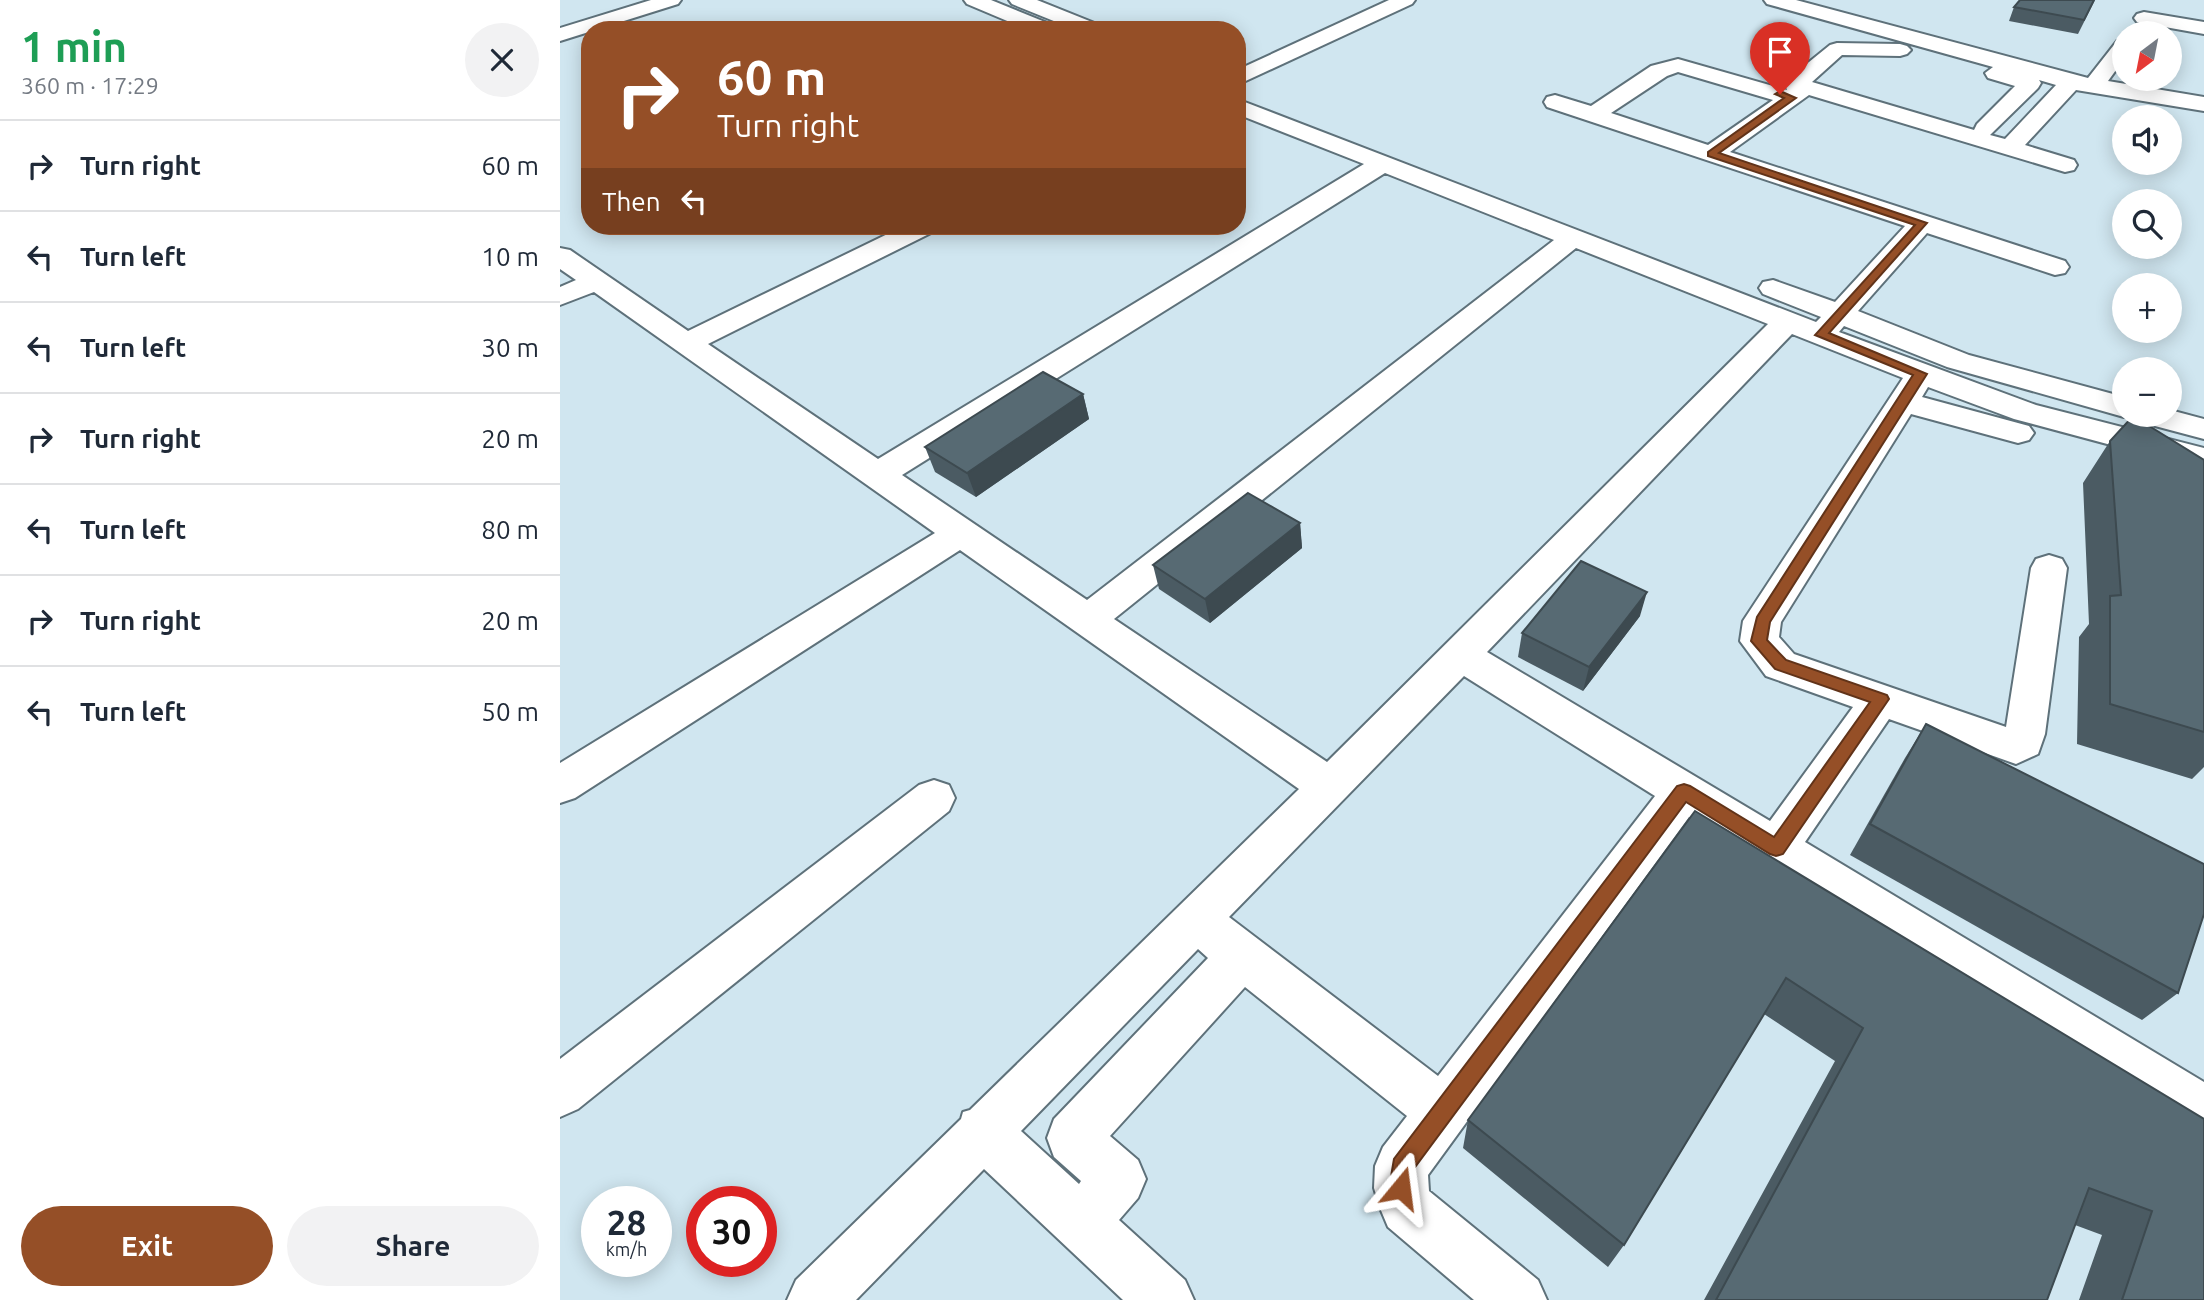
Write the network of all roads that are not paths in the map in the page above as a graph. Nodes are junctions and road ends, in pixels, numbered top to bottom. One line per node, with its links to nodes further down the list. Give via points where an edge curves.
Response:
1 (671, 0): 9 (street)
2 (974, 0): 12 (street)
3 (1019, 0): 13 (street)
4 (1405, 0): 22 (street)
5 (1774, 0): 8 (street)
6 (2156, 0): 15 (street)
7 (1075, 4): 14 (street)
8 (1825, 6): 23 (street)
9 (623, 16): 10 (street); 11 (street)
10 (606, 21)
11 (633, 21)
12 (1048, 21)
13 (1050, 21)
14 (1052, 21)
15 (2142, 21)
16 (2182, 27): 17 (street)
17 (2204, 28)
18 (581, 29): 19 (street)
19 (560, 35)
20 (1706, 59): 25 (street)
21 (2112, 61): 24 (street)
22 (1246, 74)
23 (2071, 82): 24 (street); 31 (street)
24 (2094, 85): 27 (street)
25 (1800, 86): 29 (street, via 1678,65 1659,71); 30 (street); 30 (street, via 1831,52 1848,48 1903,50 2030,83); 31 (street); 32 (street)
26 (1246, 88): 43 (street)
27 (2204, 104)
28 (1246, 109): 33 (street)
29 (1593, 115): 32 (street); 32 (street, via 1557,112)
30 (1985, 129): 31 (street)
31 (2014, 144): 34 (street)
32 (1712, 160): 35 (street); 36 (street)
33 (1384, 163): 38 (street); 52 (street)
34 (2065, 165)
35 (1922, 223): 40 (street); 43 (street)
36 (1879, 233)
37 (906, 235): 45 (street)
38 (1574, 237): 44 (street); 55 (street)
39 (560, 256): 41 (street)
40 (2055, 267)
41 (597, 281): 42 (street); 45 (street)
42 (560, 297)
43 (1839, 312): 44 (street); 47 (street, via 1958,361)
44 (1804, 328): 46 (street); 56 (street)
45 (688, 342): 52 (street)
46 (1911, 388): 50 (street); 51 (street, via 2025,411); 57 (street, via 1762,621 1759,641 1780,665)
47 (2112, 404)
48 (2182, 423): 49 (street)
49 (2204, 429)
50 (2018, 433)
51 (2204, 459)
52 (877, 475): 53 (street)
53 (960, 534): 55 (street); 58 (street)
54 (2049, 568): 57 (street, via 2023,742 2016,747)
55 (1087, 620): 59 (street)
56 (1461, 655): 59 (street); 60 (street)
57 (1881, 699): 62 (street)
58 (560, 785)
59 (1328, 786): 63 (street)
60 (1684, 791): 62 (street); 66 (street)
61 (934, 798): 65 (street)
62 (1776, 848): 67 (street)
63 (1195, 919): 64 (street); 68 (street)
64 (1242, 956): 66 (street); 69 (street, via 1073,1138 1119,1179)
65 (560, 1091)
66 (1442, 1111): 72 (street, via 1402,1167 1401,1188 1407,1208)
67 (2204, 1111)
68 (982, 1131): 69 (street); 70 (street)
69 (1082, 1222): 71 (street)
70 (816, 1300)
71 (1166, 1300)
72 (1518, 1300)

